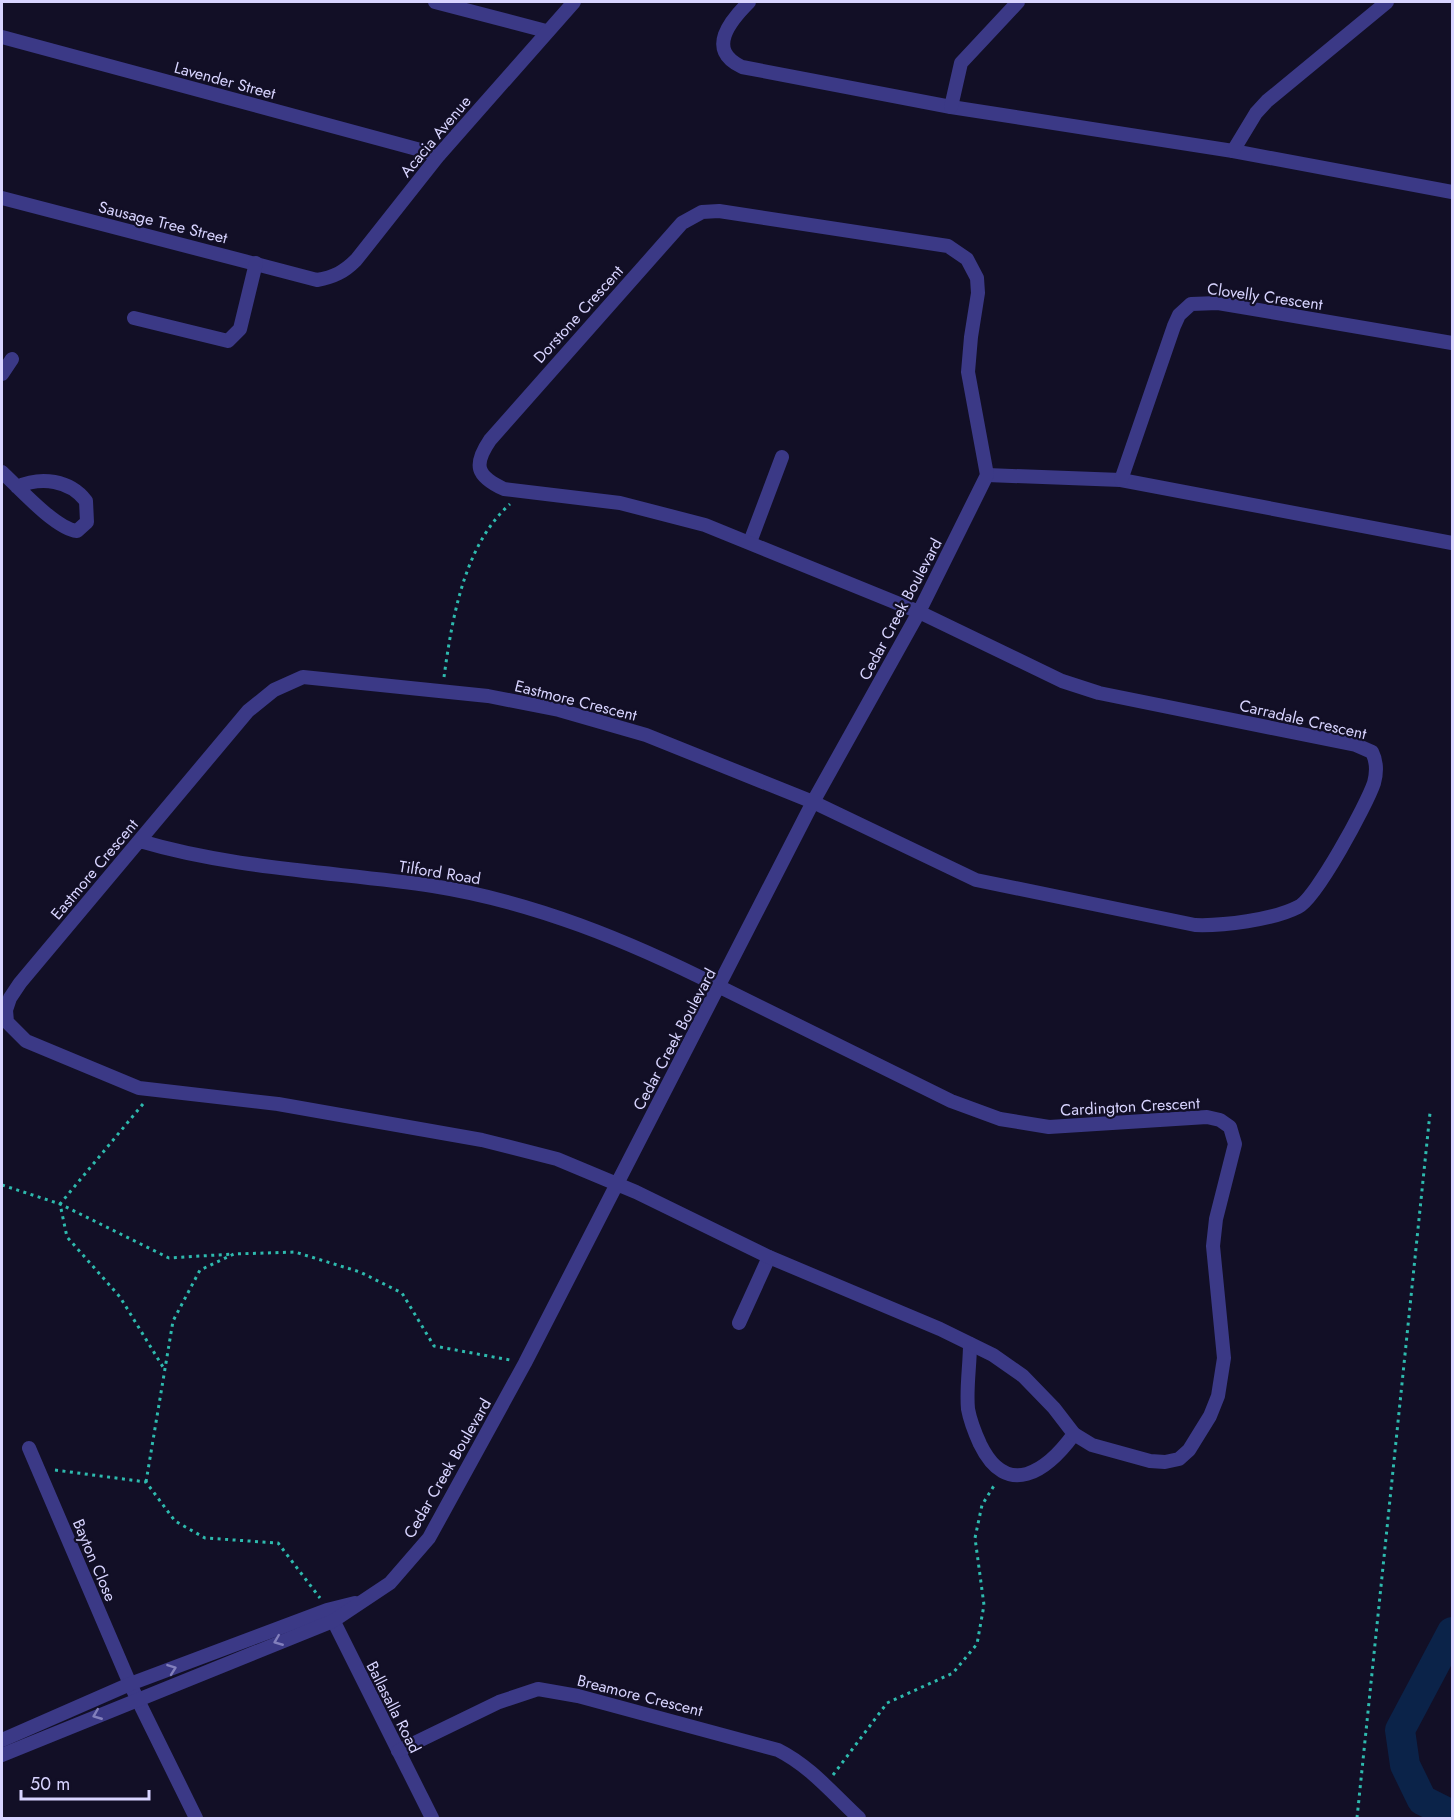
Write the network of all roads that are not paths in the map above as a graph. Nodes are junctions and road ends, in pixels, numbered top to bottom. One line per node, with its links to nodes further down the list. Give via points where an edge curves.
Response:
1 (435, 2): 6 (street)
2 (574, 2): 6 (street, Acacia Avenue)
3 (749, 2): 8 (street, via 724,32 725,51 735,64)
4 (1018, 2): 8 (street, via 960,63)
5 (1387, 2): 9 (street, via 1267,100)
6 (546, 31): 10 (street, Acacia Avenue)
7 (2, 37): 10 (street, Lavender Street)
8 (951, 107): 9 (street)
9 (1233, 151): 11 (street)
10 (439, 155): 14 (street, Acacia Avenue, via 356,260 345,271)
11 (1452, 192)
12 (2, 198): 13 (street, Sausage Tree Street)
13 (256, 263): 14 (street, Sausage Tree Street); 15 (street, via 240,328 228,341)
14 (317, 280)
15 (134, 318)
16 (1452, 343): 22 (street, Clovelly Crescent, via 1218,303 1191,304 1174,326)
17 (12, 359): 18 (street)
18 (2, 374)
19 (783, 457): 24 (street)
20 (2, 472): 23 (street)
21 (987, 475): 22 (street); 24 (street, Dorstone Crescent, via 968,372 978,293 977,278 967,259 948,246 702,212 672,231 486,446 478,464 488,481 504,489 620,503 666,513); 26 (street, Cedar Creek Boulevard)
22 (1121, 480): 25 (street)
23 (17, 487): 23 (street, via 67,529 77,531 87,522 87,501 76,489 44,481)
24 (750, 542): 26 (street, Dorstone Crescent)
25 (1452, 543)
26 (919, 612): 27 (street, Cedar Creek Boulevard); 27 (street, Carradale Crescent, via 1062,681 1099,693 1356,745 1375,757 1374,782 1367,800 1306,902 1284,912 1215,926 1171,921 976,880)
27 (813, 802): 28 (street, Eastmore Crescent, via 620,726 532,705 442,691 303,677 290,681 248,711); 29 (street, Cedar Creek Boulevard)
28 (140, 841): 29 (street, Tilford Road, via 208,856 434,886 508,902 580,924); 30 (street, Eastmore Crescent, via 20,983 6,1010 7,1022 27,1041 120,1081 154,1090 278,1104 482,1140 556,1159)
29 (720, 987): 30 (street, Cedar Creek Boulevard); 34 (street, Cardington Crescent, via 951,1101 1000,1119 1049,1127 1207,1118 1230,1127 1235,1144 1213,1246 1224,1358 1218,1396 1210,1416 1189,1450 1179,1459 1165,1462 1122,1455)
30 (616, 1184): 31 (street, Cardington Crescent); 36 (street, Cedar Creek Boulevard, via 446,1510 410,1563 390,1583 366,1600)
31 (769, 1257): 32 (street); 33 (street, Cardington Crescent)
32 (739, 1323)
33 (970, 1344): 34 (street, Cardington Crescent, via 1023,1376); 34 (street, via 970,1416 985,1454 1002,1472 1016,1476 1036,1471 1061,1452)
34 (1074, 1434)
35 (29, 1448): 37 (street, Bayton Close)
36 (330, 1615): 37 (street, Cedar Creek Boulevard, one-way to 36); 38 (street, Cedar Creek Boulevard, one-way to 38); 40 (street, Ballasalla Road)
37 (130, 1684): 38 (street, Bayton Close); 39 (street, Cedar Creek Boulevard)
38 (138, 1699): 41 (street, Cedar Creek Boulevard, one-way to 41); 42 (street, Bayton Close)
39 (2, 1740)
40 (398, 1751): 43 (street, Ballasalla Road); 44 (street, Breamore Crescent, via 499,1702 538,1689 768,1747 795,1758)
41 (2, 1755)
42 (196, 1818)
43 (432, 1818)
44 (859, 1818)

